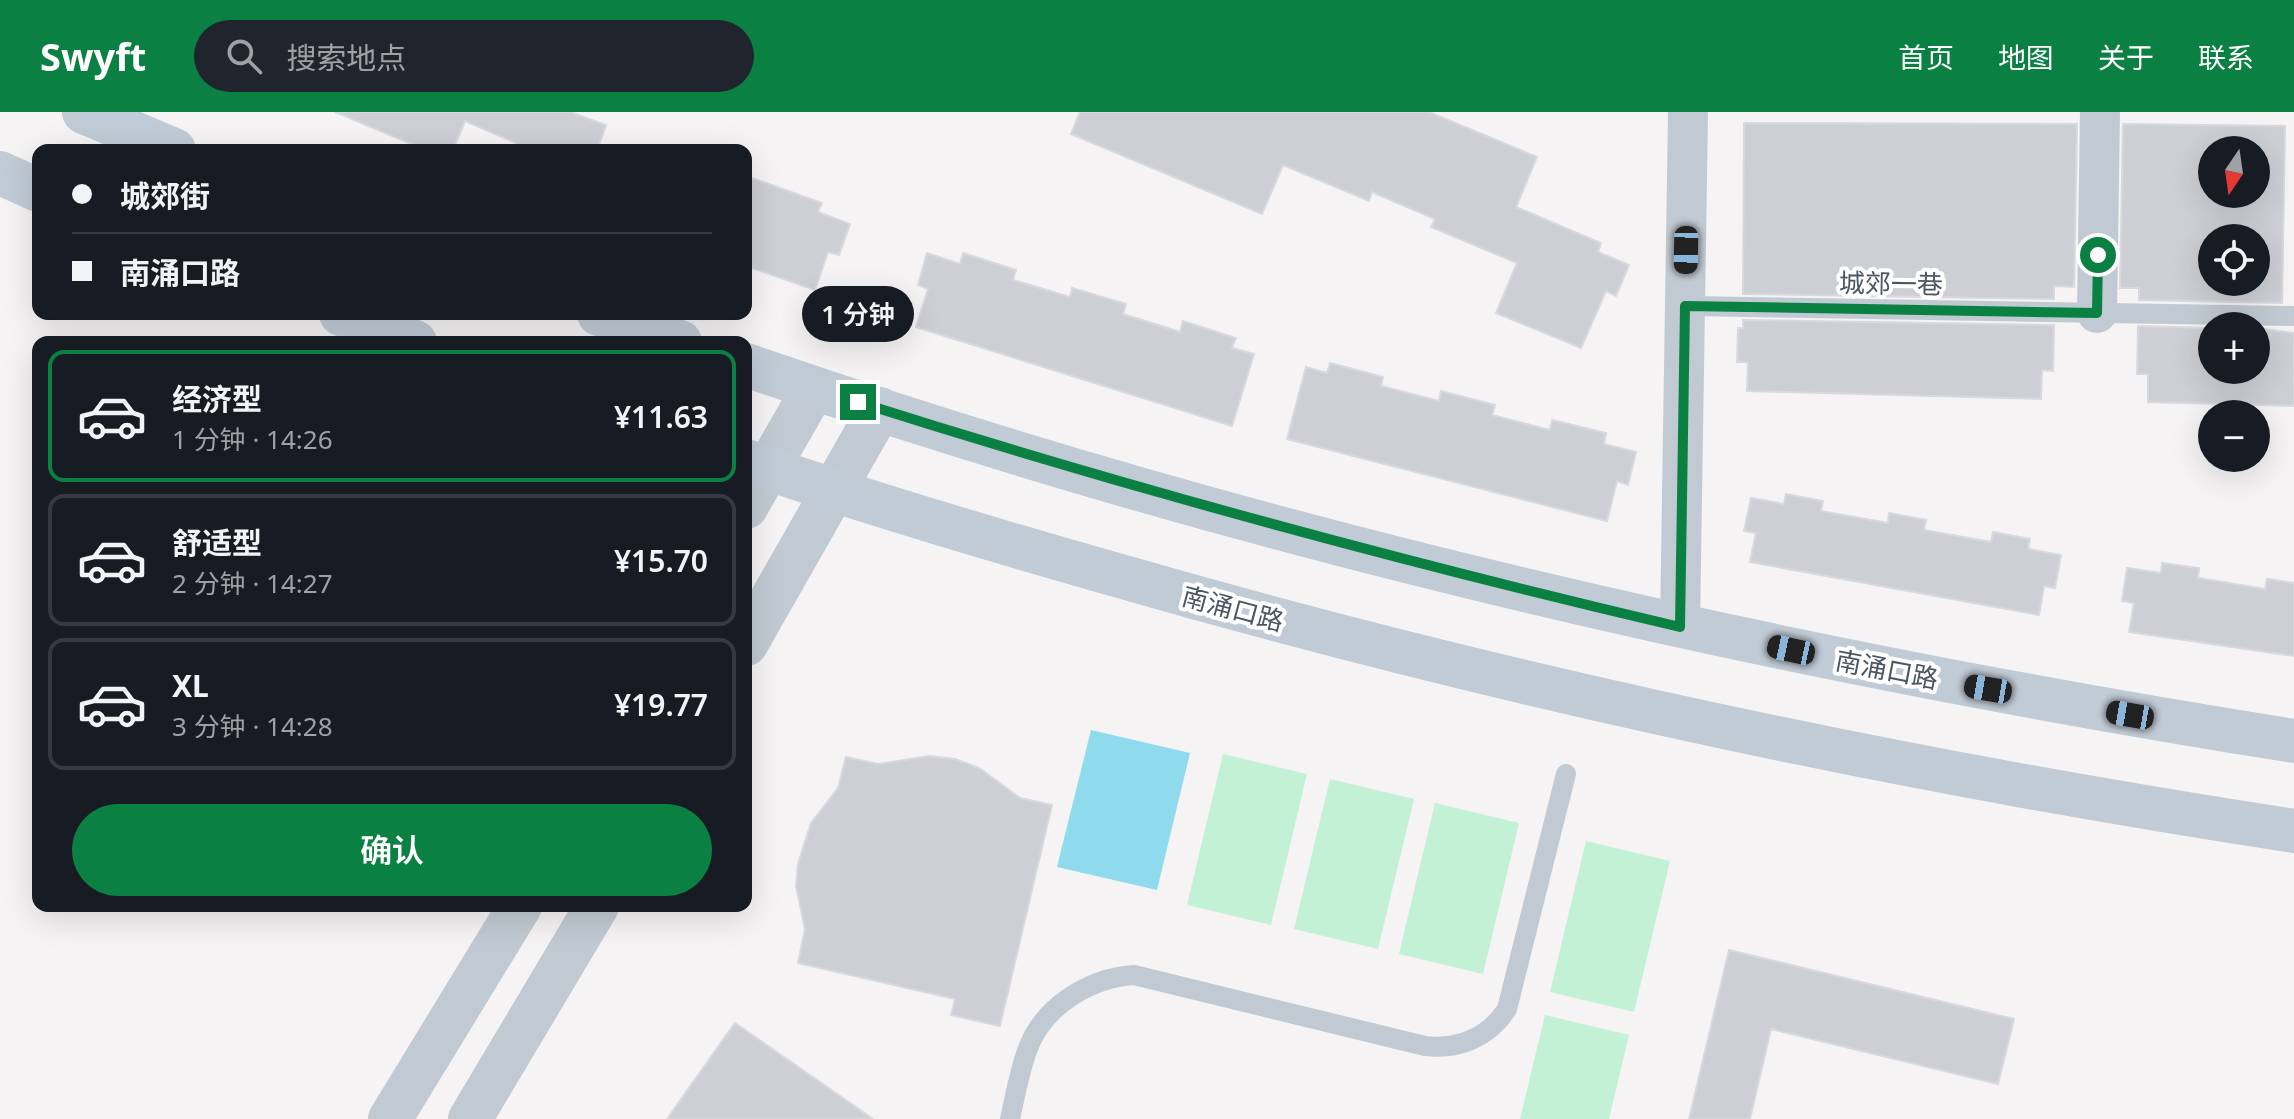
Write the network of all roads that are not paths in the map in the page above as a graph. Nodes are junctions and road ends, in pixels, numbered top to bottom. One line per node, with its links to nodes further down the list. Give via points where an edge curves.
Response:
1 (84, 112): 4 (main road)
2 (1688, 112): 7 (street)
3 (2100, 112): 8 (street)
4 (160, 144)
5 (0, 173): 6 (main road)
6 (32, 187)
7 (1685, 306): 8 (lane, 城郊一巷); 20 (street)
8 (2097, 313): 9 (lane, 城郊一巷)
9 (2294, 316)
10 (357, 320): 12 (main road)
11 (616, 320): 13 (main road)
12 (399, 336)
13 (663, 336)
14 (752, 367): 15 (main road, 南涌口路)
15 (814, 388): 16 (main road, 南涌口路); 17 (street)
16 (880, 409): 19 (street); 20 (main road, 南涌口路, via 1232,515)
17 (757, 464): 18 (street); 19 (main road, 南涌口路)
18 (752, 484)
19 (834, 489): 21 (street); 24 (main road, 南涌口路, via 1208,601 1462,668 1886,762)
20 (1680, 627): 22 (main road, 南涌口路, via 1948,682)
21 (752, 633)
22 (2294, 741)
23 (1566, 774): 29 (lane, via 1507,1009 1486,1032 1458,1046 1425,1046 1134,975 1114,976 1087,985 1047,1018 1027,1049)
24 (2294, 831)
25 (516, 912): 27 (street)
26 (593, 912): 28 (street)
27 (390, 1119)
28 (470, 1119)
29 (1010, 1119)

